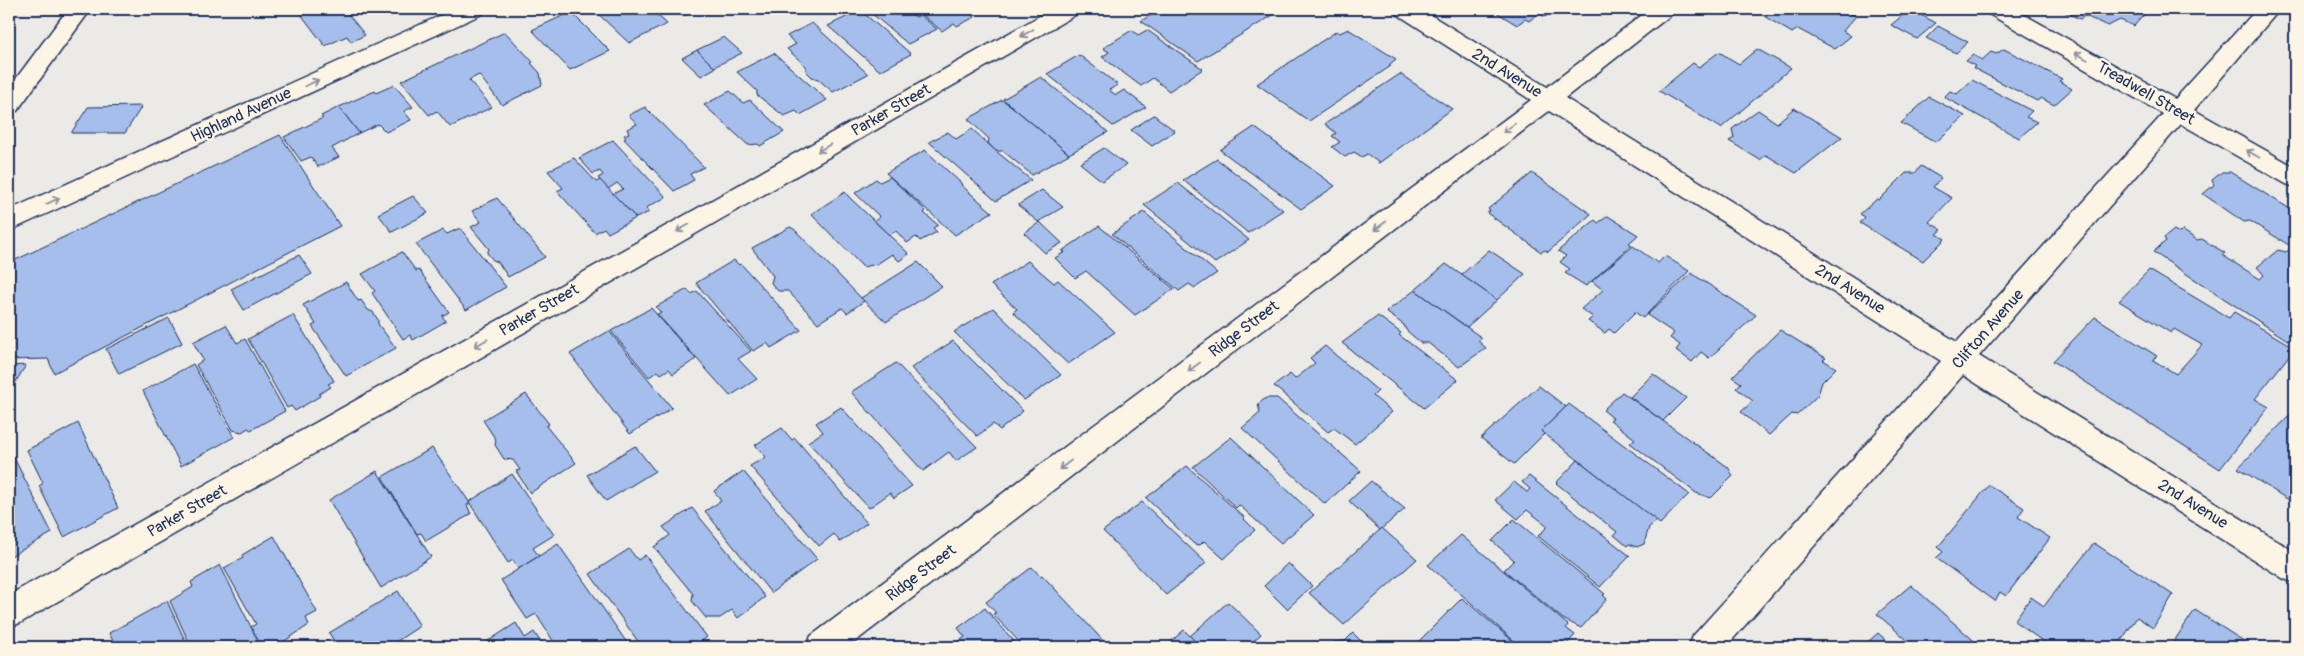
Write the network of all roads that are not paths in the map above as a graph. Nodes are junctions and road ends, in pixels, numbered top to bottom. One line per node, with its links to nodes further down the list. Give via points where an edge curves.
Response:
1 (80, 9): 9 (street)
2 (474, 9): 12 (street, Highland Avenue, one-way to 2)
3 (1069, 9): 15 (street, Parker Street, one-way to 15)
4 (1405, 9): 8 (street, 2nd Avenue)
5 (1664, 9): 8 (street, Ridge Street)
6 (1997, 9): 10 (street, Treadwell Street, one-way to 6)
7 (2269, 9): 10 (street, Clifton Avenue)
8 (1548, 99): 13 (street, 2nd Avenue); 16 (street, Ridge Street, one-way to 16)
9 (9, 105)
10 (2178, 111): 11 (street, Treadwell Street, one-way to 10); 13 (street, Clifton Avenue)
11 (2295, 178)
12 (9, 221)
13 (1961, 359): 14 (street, 2nd Avenue); 17 (street, Clifton Avenue)
14 (2295, 569)
15 (9, 612)
16 (824, 647)
17 (1705, 647)

